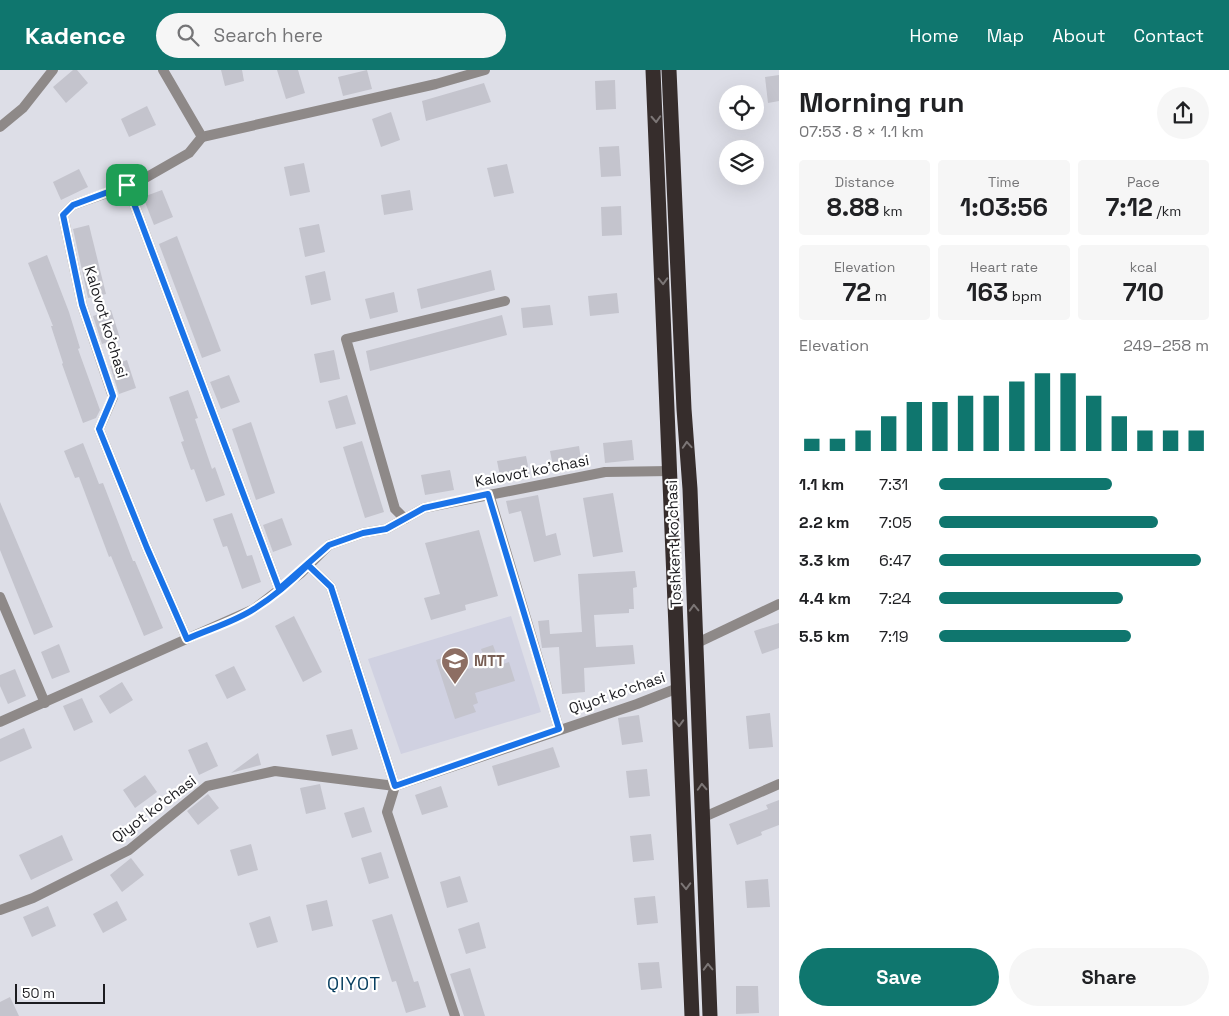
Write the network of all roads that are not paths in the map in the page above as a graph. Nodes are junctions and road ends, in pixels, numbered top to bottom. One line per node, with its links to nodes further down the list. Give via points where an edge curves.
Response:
1 (53, 70): 6 (street, via 23,108)
2 (163, 70): 7 (street)
3 (485, 70): 7 (street)
4 (653, 70): 10 (highway, Toshkent ko'chasi, one-way to 10)
5 (669, 70): 18 (highway, Toshkent ko'chasi, one-way to 5)
6 (0, 127)
7 (202, 137): 8 (street, Kalovot ko'chasi, via 189,153)
8 (127, 185): 14 (street); 17 (street, Kalovot ko'chasi, via 73,205 63,215 82,305 113,396 99,429)
9 (505, 301): 12 (street, via 346,339 395,509)
10 (670, 471): 11 (street, Kalovot ko'chasi, via 605,472); 19 (highway, Toshkent ko'chasi)
11 (488, 494): 12 (street, Kalovot ko'chasi, via 424,508); 22 (street)
12 (405, 519): 13 (street, Kalovot ko'chasi, via 386,529 329,545)
13 (308, 565): 14 (street, Kalovot ko'chasi); 24 (street, via 331,587)
14 (279, 589): 17 (street, Kalovot ko'chasi, via 254,609)
15 (0, 597): 20 (street)
16 (779, 604): 18 (street)
17 (187, 639): 20 (street, Kalovot ko'chasi)
18 (695, 644): 25 (highway, Toshkent ko'chasi, one-way to 18)
19 (678, 688): 22 (street, Qiyot ko'chasi); 28 (highway, Toshkent ko'chasi, one-way to 28)
20 (45, 704): 21 (street, Kalovot ko'chasi)
21 (0, 722)
22 (559, 729): 24 (street, Qiyot ko'chasi)
23 (779, 784): 25 (street)
24 (395, 786): 26 (street, Qiyot ko'chasi, via 275,772 207,786 129,850 33,898); 27 (street, via 388,812)
25 (704, 817): 29 (highway, Toshkent ko'chasi, one-way to 25)
26 (0, 910)
27 (454, 1016)
28 (692, 1016)
29 (710, 1016)

